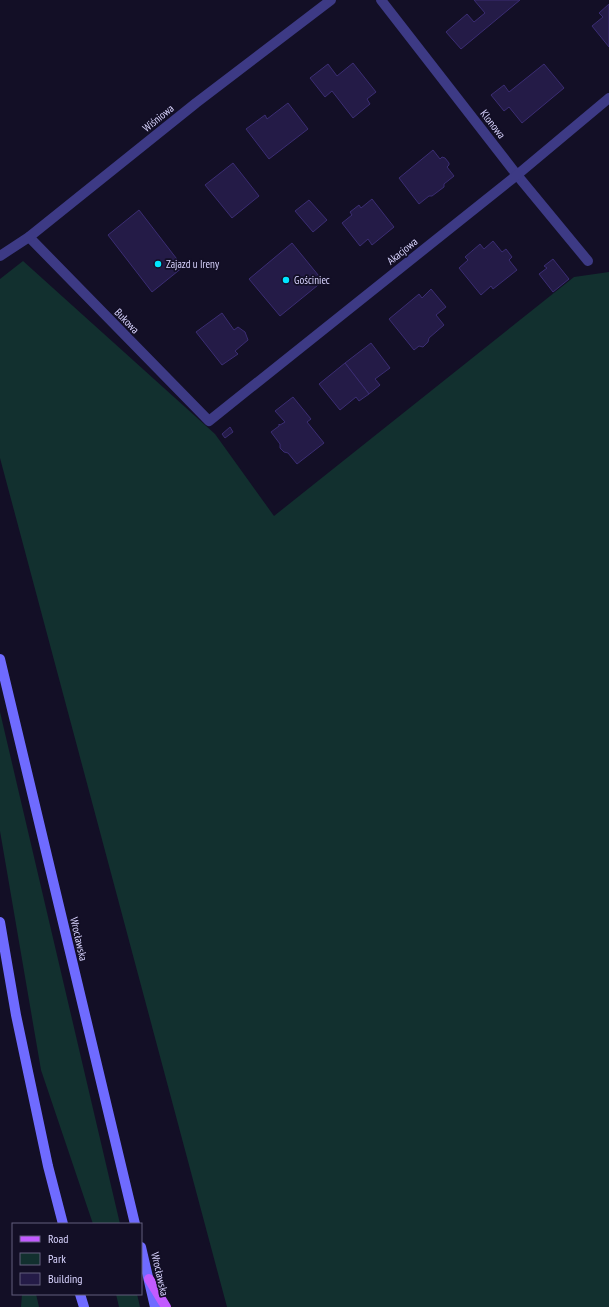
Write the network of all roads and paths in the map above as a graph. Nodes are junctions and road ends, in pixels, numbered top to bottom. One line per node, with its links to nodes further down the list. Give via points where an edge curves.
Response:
1 (331, 0): 5 (street, Wiśniowa, via 196,103)
2 (381, 0): 4 (street, Klonowa)
3 (609, 98): 4 (street, Akacjowa)
4 (517, 175): 7 (street, Klonowa); 8 (street, Akacjowa)
5 (29, 237): 6 (street, Wiśniowa); 8 (street, Bukowa)
6 (0, 256)
7 (588, 261)
8 (209, 421)
9 (0, 659): 12 (main road, Wrocławska)
10 (0, 922): 11 (main road, via 16,1014)
11 (63, 1223)
12 (135, 1223)
13 (142, 1251): 14 (main road, Wrocławska)
14 (149, 1279): 17 (main road, Wrocławska); 18 (main road)
15 (80, 1295): 16 (main road)
16 (84, 1307)
17 (155, 1307)
18 (166, 1307)

